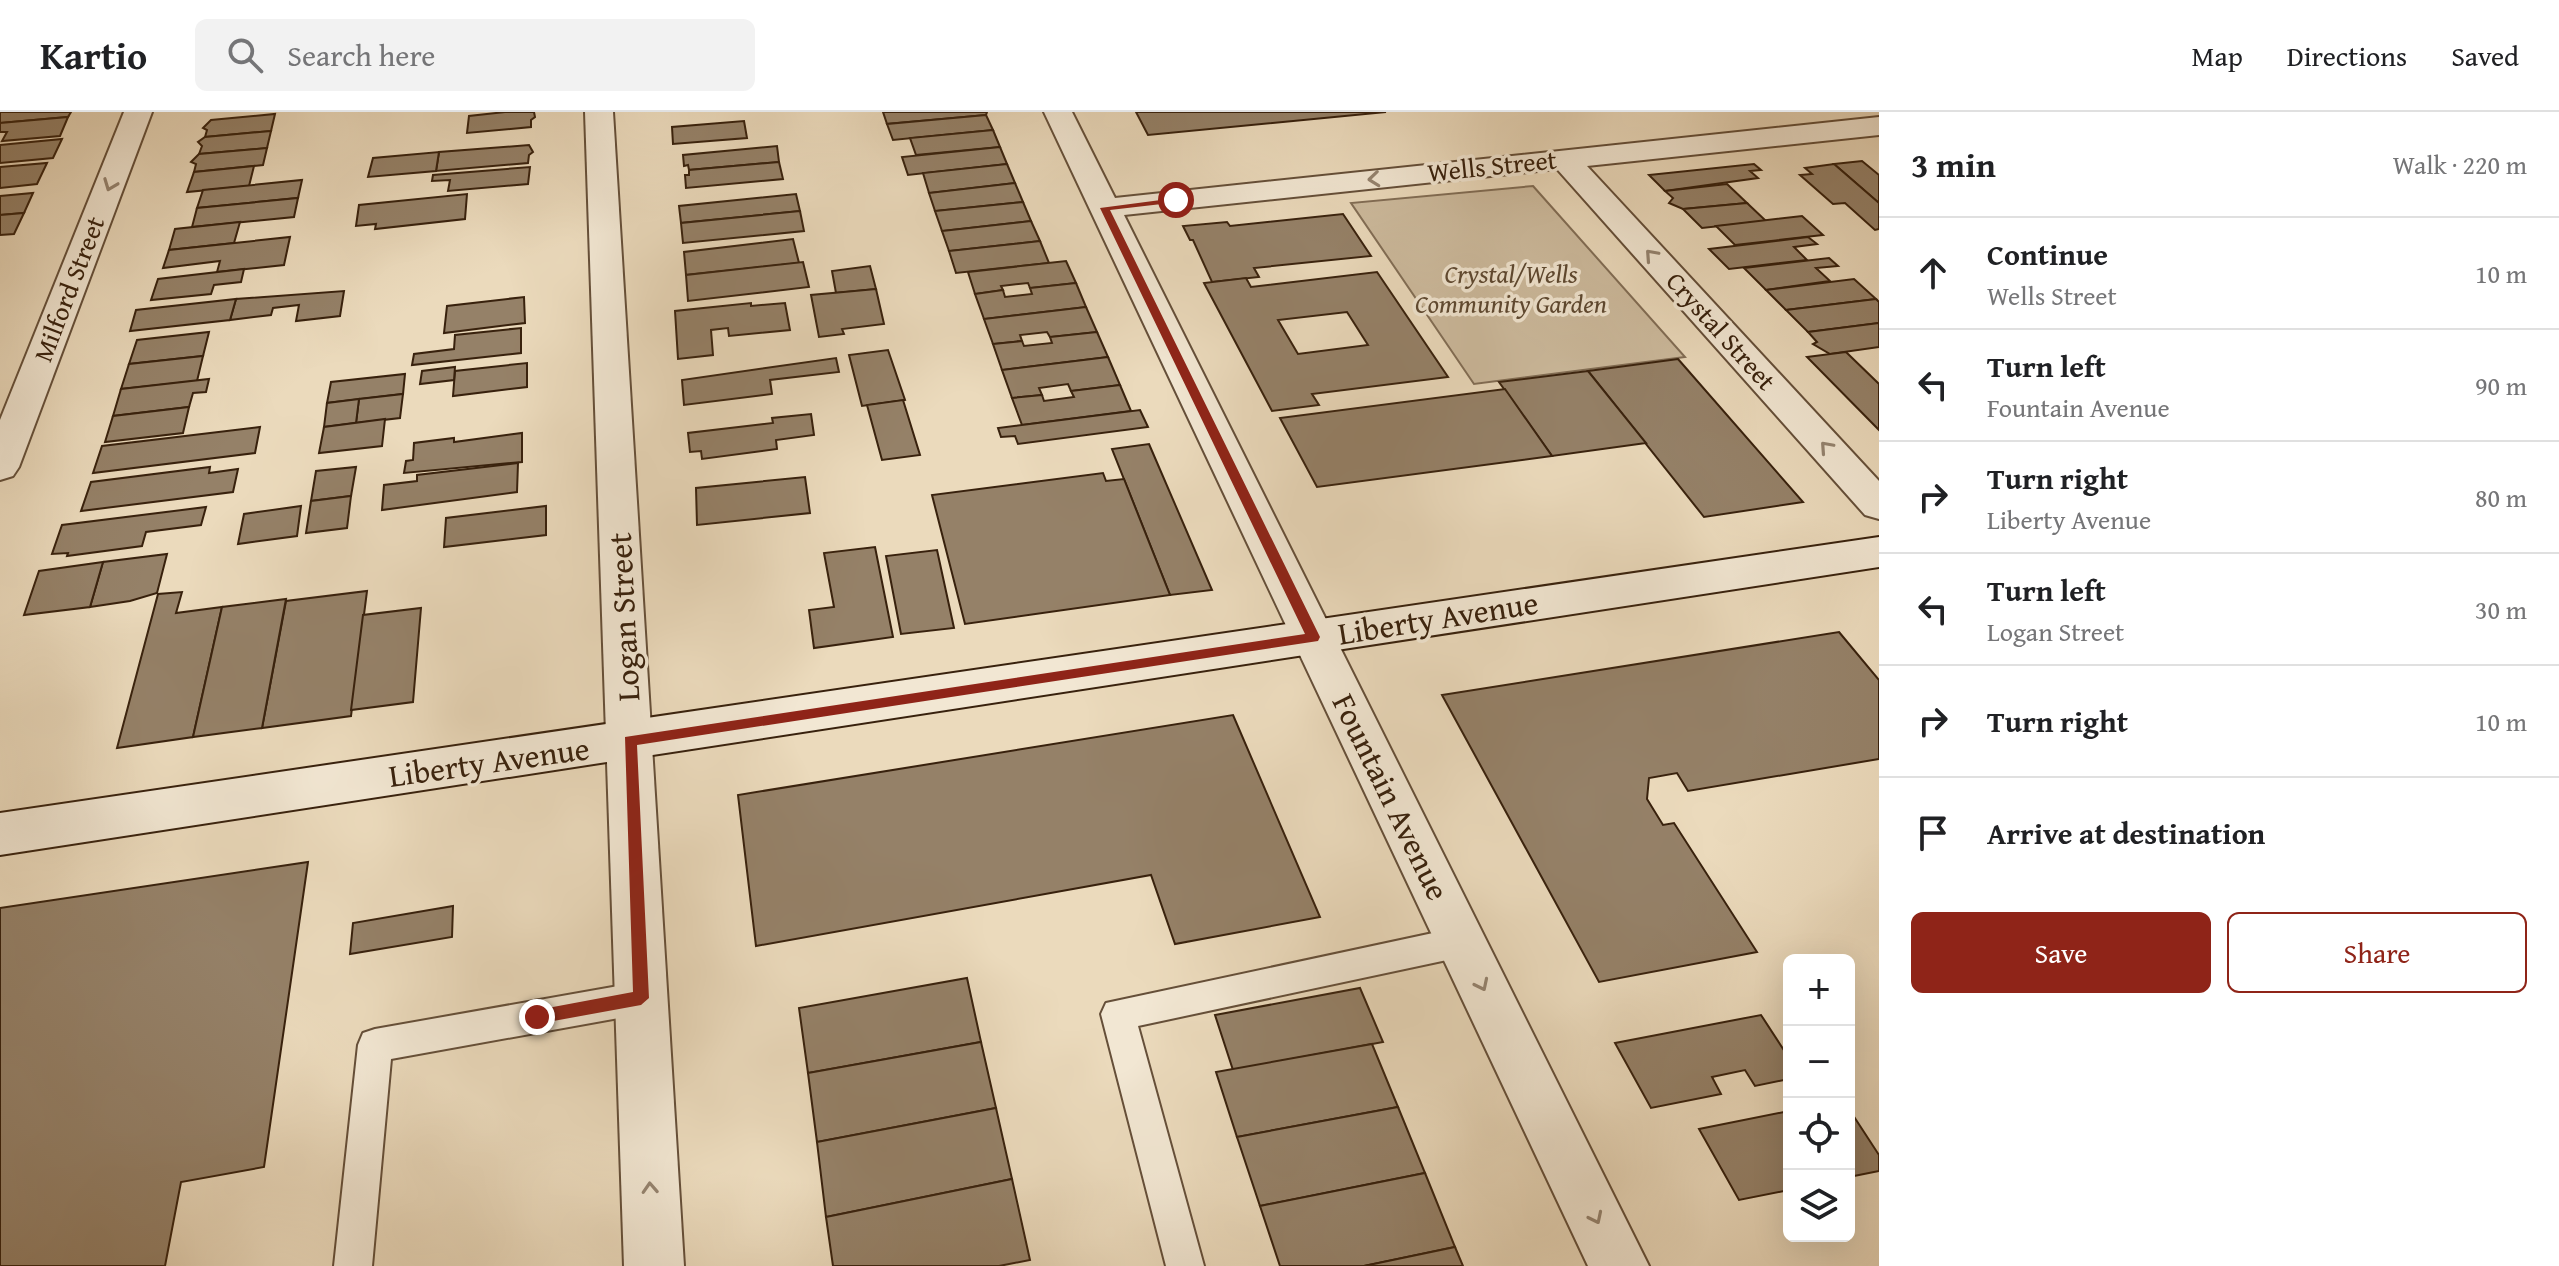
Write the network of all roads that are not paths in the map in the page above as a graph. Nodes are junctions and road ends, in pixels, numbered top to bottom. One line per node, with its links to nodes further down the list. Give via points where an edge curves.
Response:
1 (138, 112): 7 (street, Milford Street, one-way to 7)
2 (599, 112): 11 (street, Logan Street)
3 (1058, 112): 6 (street, Fountain Avenue)
4 (1879, 126): 5 (street, Wells Street)
5 (1563, 158): 6 (street, Wells Street, one-way to 6); 8 (street, Crystal Street, one-way to 5)
6 (1104, 208): 10 (street, Fountain Avenue)
7 (0, 467)
8 (1879, 505)
9 (1879, 552): 10 (street, Liberty Avenue)
10 (1313, 637): 11 (street, Liberty Avenue); 13 (street, Fountain Avenue)
11 (630, 741): 12 (street, Liberty Avenue); 14 (street, Logan Street)
12 (0, 834)
13 (1461, 942): 17 (lane, via 1118,1014); 18 (street, Fountain Avenue, one-way to 18)
14 (641, 998): 15 (lane, via 375,1045); 16 (street, Logan Street, one-way to 14)
15 (353, 1266)
16 (654, 1266)
17 (1185, 1266)
18 (1619, 1266)

